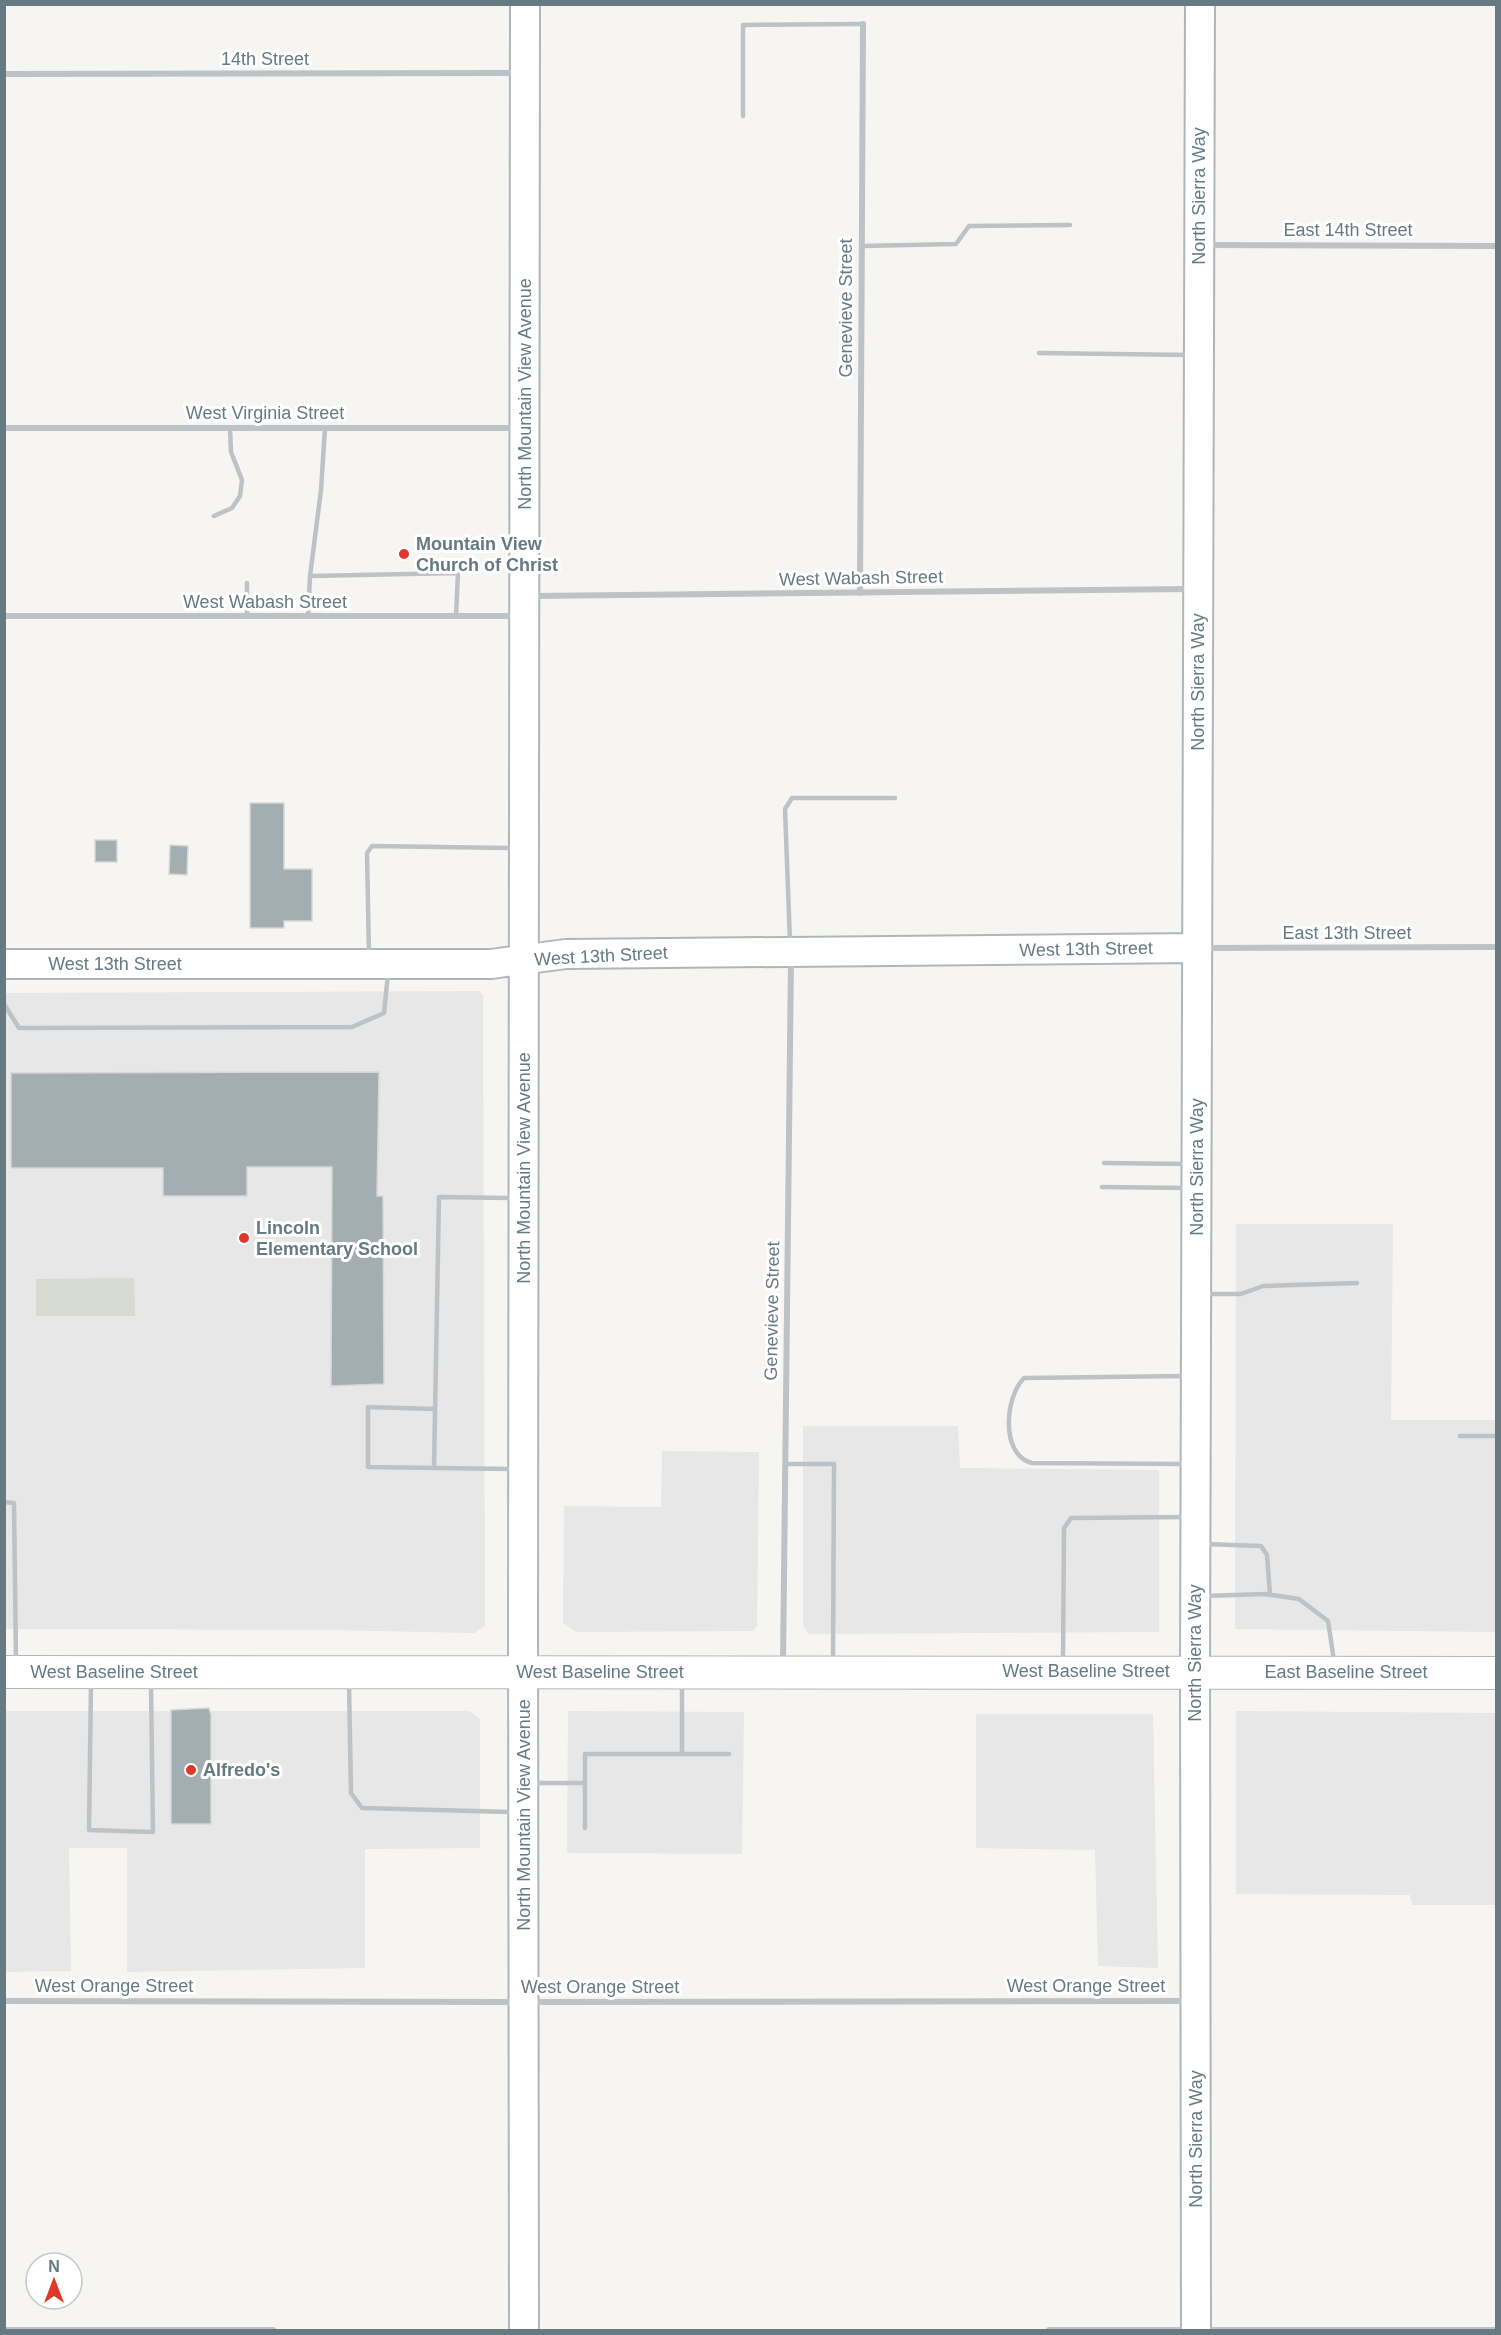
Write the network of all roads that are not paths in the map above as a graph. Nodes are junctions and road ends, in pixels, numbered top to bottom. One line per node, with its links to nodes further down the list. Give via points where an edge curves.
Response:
1 (525, 4): 4 (street, North Mountain View Avenue)
2 (1200, 4): 8 (street, North Sierra Way)
3 (863, 24): 6 (lane, via 742,25); 9 (street, Genevieve Street)
4 (525, 73): 5 (street, 14th Street); 16 (street, North Mountain View Avenue)
5 (4, 74)
6 (743, 116)
7 (1070, 225): 9 (lane, via 969,226 956,244)
8 (1199, 244): 10 (street, East 14th Street); 12 (street, North Sierra Way)
9 (862, 246): 21 (street, Genevieve Street)
10 (1497, 246)
11 (1040, 353): 12 (lane)
12 (1199, 355): 20 (street, North Sierra Way)
13 (4, 428): 14 (street, West Virginia Street)
14 (230, 428): 15 (street, West Virginia Street); 17 (lane, via 231,452 242,480 240,496 232,508)
15 (325, 428): 16 (street, West Virginia Street); 18 (lane)
16 (525, 428): 22 (street, North Mountain View Avenue)
17 (214, 516)
18 (310, 576): 24 (lane, via 458,573); 26 (lane)
19 (247, 583): 25 (lane)
20 (1198, 589): 21 (street, West Wabash Street); 30 (street, North Sierra Way)
21 (860, 593): 22 (street, West Wabash Street)
22 (525, 606): 24 (street, West Wabash Street); 28 (street, North Mountain View Avenue)
23 (4, 616): 25 (street, West Wabash Street)
24 (456, 616): 26 (street, West Wabash Street)
25 (248, 617): 26 (street, West Wabash Street)
26 (308, 617)
27 (895, 798): 31 (lane, via 792,798 785,809)
28 (524, 848): 32 (street, North Mountain View Avenue); 34 (lane, via 372,846 367,853)
29 (1497, 947): 30 (street, East 13th Street)
30 (1197, 948): 31 (street, West 13th Street); 37 (street, North Sierra Way)
31 (791, 951): 32 (street, West 13th Street, via 566,954); 46 (street, Genevieve Street)
32 (524, 959): 34 (street, West 13th Street, via 491,964); 39 (street, North Mountain View Avenue)
33 (4, 964): 34 (street, West 13th Street)
34 (379, 964): 35 (lane, via 384,1013 352,1027 19,1028)
35 (4, 1004)
36 (1104, 1163): 37 (lane)
37 (1196, 1176): 38 (lane); 41 (street, North Sierra Way)
38 (1102, 1187)
39 (524, 1198): 43 (lane, via 439,1197); 49 (street, North Mountain View Avenue)
40 (1357, 1283): 41 (lane, via 1263,1286 1241,1294)
41 (1196, 1294): 42 (street, North Sierra Way)
42 (1196, 1376): 47 (street, North Sierra Way); 47 (lane, via 1024,1378 1013,1396 1010,1436 1018,1456 1032,1463)
43 (435, 1409): 48 (lane); 48 (lane, via 368,1407 368,1467)
44 (1460, 1436): 45 (lane)
45 (1497, 1436)
46 (786, 1464): 62 (street, Genevieve Street); 63 (lane, via 834,1464)
47 (1196, 1464): 51 (street, North Sierra Way)
48 (434, 1468): 49 (lane)
49 (524, 1469): 60 (street, North Mountain View Avenue)
50 (4, 1502): 56 (lane, via 14,1503)
51 (1196, 1530): 52 (lane, via 1261,1546 1268,1555); 53 (street, North Sierra Way); 54 (lane, via 1071,1518 1064,1528)
52 (1270, 1595): 53 (lane); 64 (lane, via 1299,1599 1328,1621)
53 (1196, 1597): 55 (street, North Sierra Way)
54 (1063, 1671): 55 (main road, West Baseline Street); 63 (main road, West Baseline Street)
55 (1195, 1671): 64 (main road, East Baseline Street); 73 (street, North Sierra Way)
56 (10, 1672): 57 (main road, West Baseline Street)
57 (91, 1672): 58 (main road, West Baseline Street); 58 (lane, via 89,1830 153,1832)
58 (151, 1672): 59 (main road, West Baseline Street)
59 (349, 1672): 60 (main road, West Baseline Street); 70 (lane, via 351,1793 362,1808)
60 (524, 1672): 61 (main road, West Baseline Street); 68 (street, North Mountain View Avenue)
61 (682, 1672): 62 (main road, West Baseline Street); 66 (lane)
62 (783, 1672): 63 (main road, West Baseline Street)
63 (833, 1672)
64 (1336, 1672): 65 (main road, East Baseline Street)
65 (1497, 1673)
66 (682, 1754): 67 (lane); 69 (lane, via 585,1754)
67 (729, 1754)
68 (524, 1783): 69 (lane); 70 (street, North Mountain View Avenue)
69 (585, 1783): 71 (lane)
70 (524, 1812): 74 (street, North Mountain View Avenue)
71 (585, 1828)
72 (4, 2001): 74 (street, West Orange Street)
73 (1196, 2001): 74 (street, West Orange Street); 78 (street, North Sierra Way)
74 (524, 2002): 81 (street, North Mountain View Avenue)
75 (4, 2330): 76 (street)
76 (28, 2330): 77 (street)
77 (197, 2330): 80 (street)
78 (1196, 2330): 79 (street); 82 (street)
79 (1497, 2330)
80 (273, 2331)
81 (524, 2331)
82 (1049, 2331)

